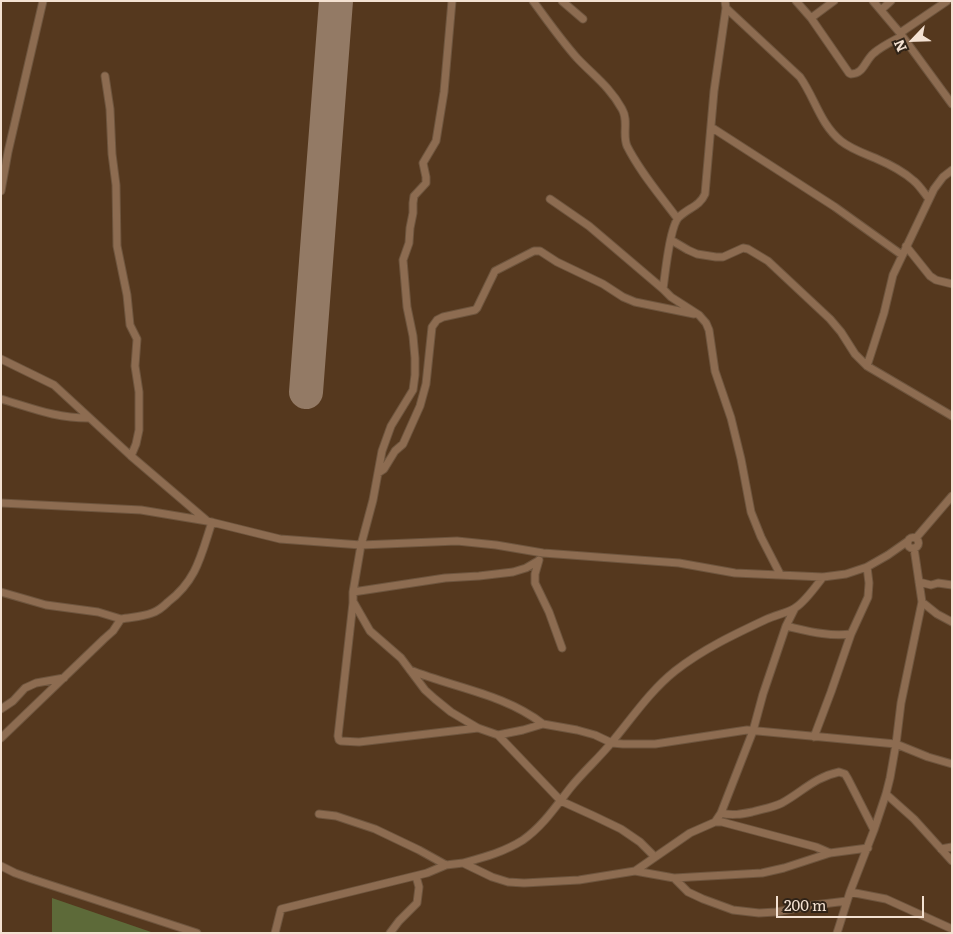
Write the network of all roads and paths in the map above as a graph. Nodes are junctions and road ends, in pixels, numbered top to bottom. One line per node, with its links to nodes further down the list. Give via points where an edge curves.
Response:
1 (43, 1): 19 (street)
2 (452, 1): 35 (street, via 436,141 423,163 426,182 414,196 409,243 403,260 415,358 413,390 391,426)
3 (533, 1): 22 (street, via 578,58 611,91 624,113 628,146)
4 (562, 1): 13 (street)
5 (796, 1): 12 (street)
6 (834, 1): 12 (street)
7 (873, 1): 11 (street)
8 (891, 1): 11 (street)
9 (947, 1): 14 (street)
10 (725, 5): 17 (street); 21 (street, via 800,77 822,120 836,137 857,151 903,172)
11 (881, 10): 14 (street)
12 (811, 18): 14 (street, via 851,74 858,73 874,53)
13 (583, 19)
14 (901, 34): 16 (street)
15 (106, 76): 34 (street, via 118,246 130,324 137,340 135,366 139,430)
16 (952, 104)
17 (711, 127): 22 (street, via 705,194 701,202); 25 (street, via 835,207)
18 (952, 170): 21 (street)
19 (1, 191)
20 (550, 199): 27 (street, via 589,226)
21 (929, 199): 24 (street)
22 (677, 218): 23 (street)
23 (671, 240): 27 (street); 30 (street, via 696,254 723,257 743,248 768,261 830,319)
24 (906, 246): 25 (street); 26 (street, via 930,276)
25 (902, 255): 30 (street, via 893,275)
26 (952, 284)
27 (663, 289): 28 (street)
28 (699, 315): 35 (street, via 635,302 540,251 498,268 477,308 443,317 432,327 426,384 420,406 403,444); 46 (street, via 709,330 715,371 733,426 751,512)
29 (1, 358): 33 (street, via 54,385)
30 (867, 366): 32 (street)
31 (1, 399): 33 (street, via 48,414)
32 (952, 416)
33 (88, 418): 34 (street)
34 (131, 456): 38 (street)
35 (378, 473): 41 (street)
36 (952, 496): 39 (street)
37 (1, 502): 38 (street, via 141,510)
38 (209, 522): 41 (street, via 280,539); 55 (street, via 195,572 177,595 150,614)
39 (916, 538): 40 (street); 42 (street, via 919,544)
40 (908, 541): 42 (street, via 908,546); 45 (street)
41 (361, 545): 43 (street, via 457,541); 51 (street)
42 (914, 548): 48 (street)
43 (543, 553): 44 (street); 46 (street, via 679,563 735,573)
44 (538, 561): 51 (street, via 513,572); 59 (street, via 535,583)
45 (867, 567): 47 (street); 58 (street, via 868,597)
46 (780, 574): 47 (street)
47 (823, 577): 54 (street)
48 (919, 582): 49 (street); 52 (street)
49 (952, 585)
50 (1, 592): 55 (street, via 46,605)
51 (353, 592): 53 (street)
52 (922, 602): 56 (street); 70 (street)
53 (353, 603): 60 (street, via 370,631 401,658); 64 (street, via 339,740 359,742)
54 (795, 608): 57 (street); 69 (street, via 723,641 675,671 660,684)
55 (121, 618): 61 (street)
56 (952, 622)
57 (786, 626): 58 (street, via 826,635); 65 (street)
58 (851, 634): 67 (street)
59 (562, 648)
60 (409, 670): 63 (street, via 514,705); 64 (street, via 435,699)
61 (64, 678): 62 (street, via 24,688); 68 (street)
62 (1, 709)
63 (543, 724): 66 (street); 69 (street, via 596,734)
64 (478, 728): 66 (street)
65 (753, 731): 67 (street); 69 (street, via 740,730 655,744); 74 (street)
66 (498, 734): 73 (street)
67 (814, 737): 70 (street)
68 (1, 738)
69 (612, 743): 73 (street)
70 (896, 744): 71 (street); 72 (street)
71 (952, 764)
72 (886, 794): 77 (street); 80 (street)
73 (561, 801): 82 (street, via 621,829); 84 (street, via 534,832 522,840 495,854)
74 (721, 813): 76 (street); 77 (street, via 741,814 772,807 822,777 840,772 848,779)
75 (319, 814): 85 (street, via 375,829)
76 (714, 822): 81 (street, via 816,846); 82 (street, via 690,833)
77 (874, 830): 79 (street)
78 (952, 847): 80 (street)
79 (868, 848): 81 (street); 90 (street)
80 (941, 850): 83 (street)
81 (830, 854): 89 (street, via 762,873)
82 (655, 857): 87 (street)
83 (952, 861)
84 (463, 863): 85 (street); 87 (street, via 492,877 524,883 579,880)
85 (446, 865): 88 (street)
86 (1, 866): 93 (street)
87 (635, 871): 89 (street)
88 (416, 876): 94 (street, via 281,910); 95 (street, via 419,887 417,902)
89 (674, 878): 91 (street, via 688,892 733,910 776,912)
90 (850, 892): 91 (street); 92 (street, via 886,899)
91 (847, 901): 96 (street)
92 (952, 929)
93 (197, 933)
94 (275, 933)
95 (390, 933)
96 (837, 933)

